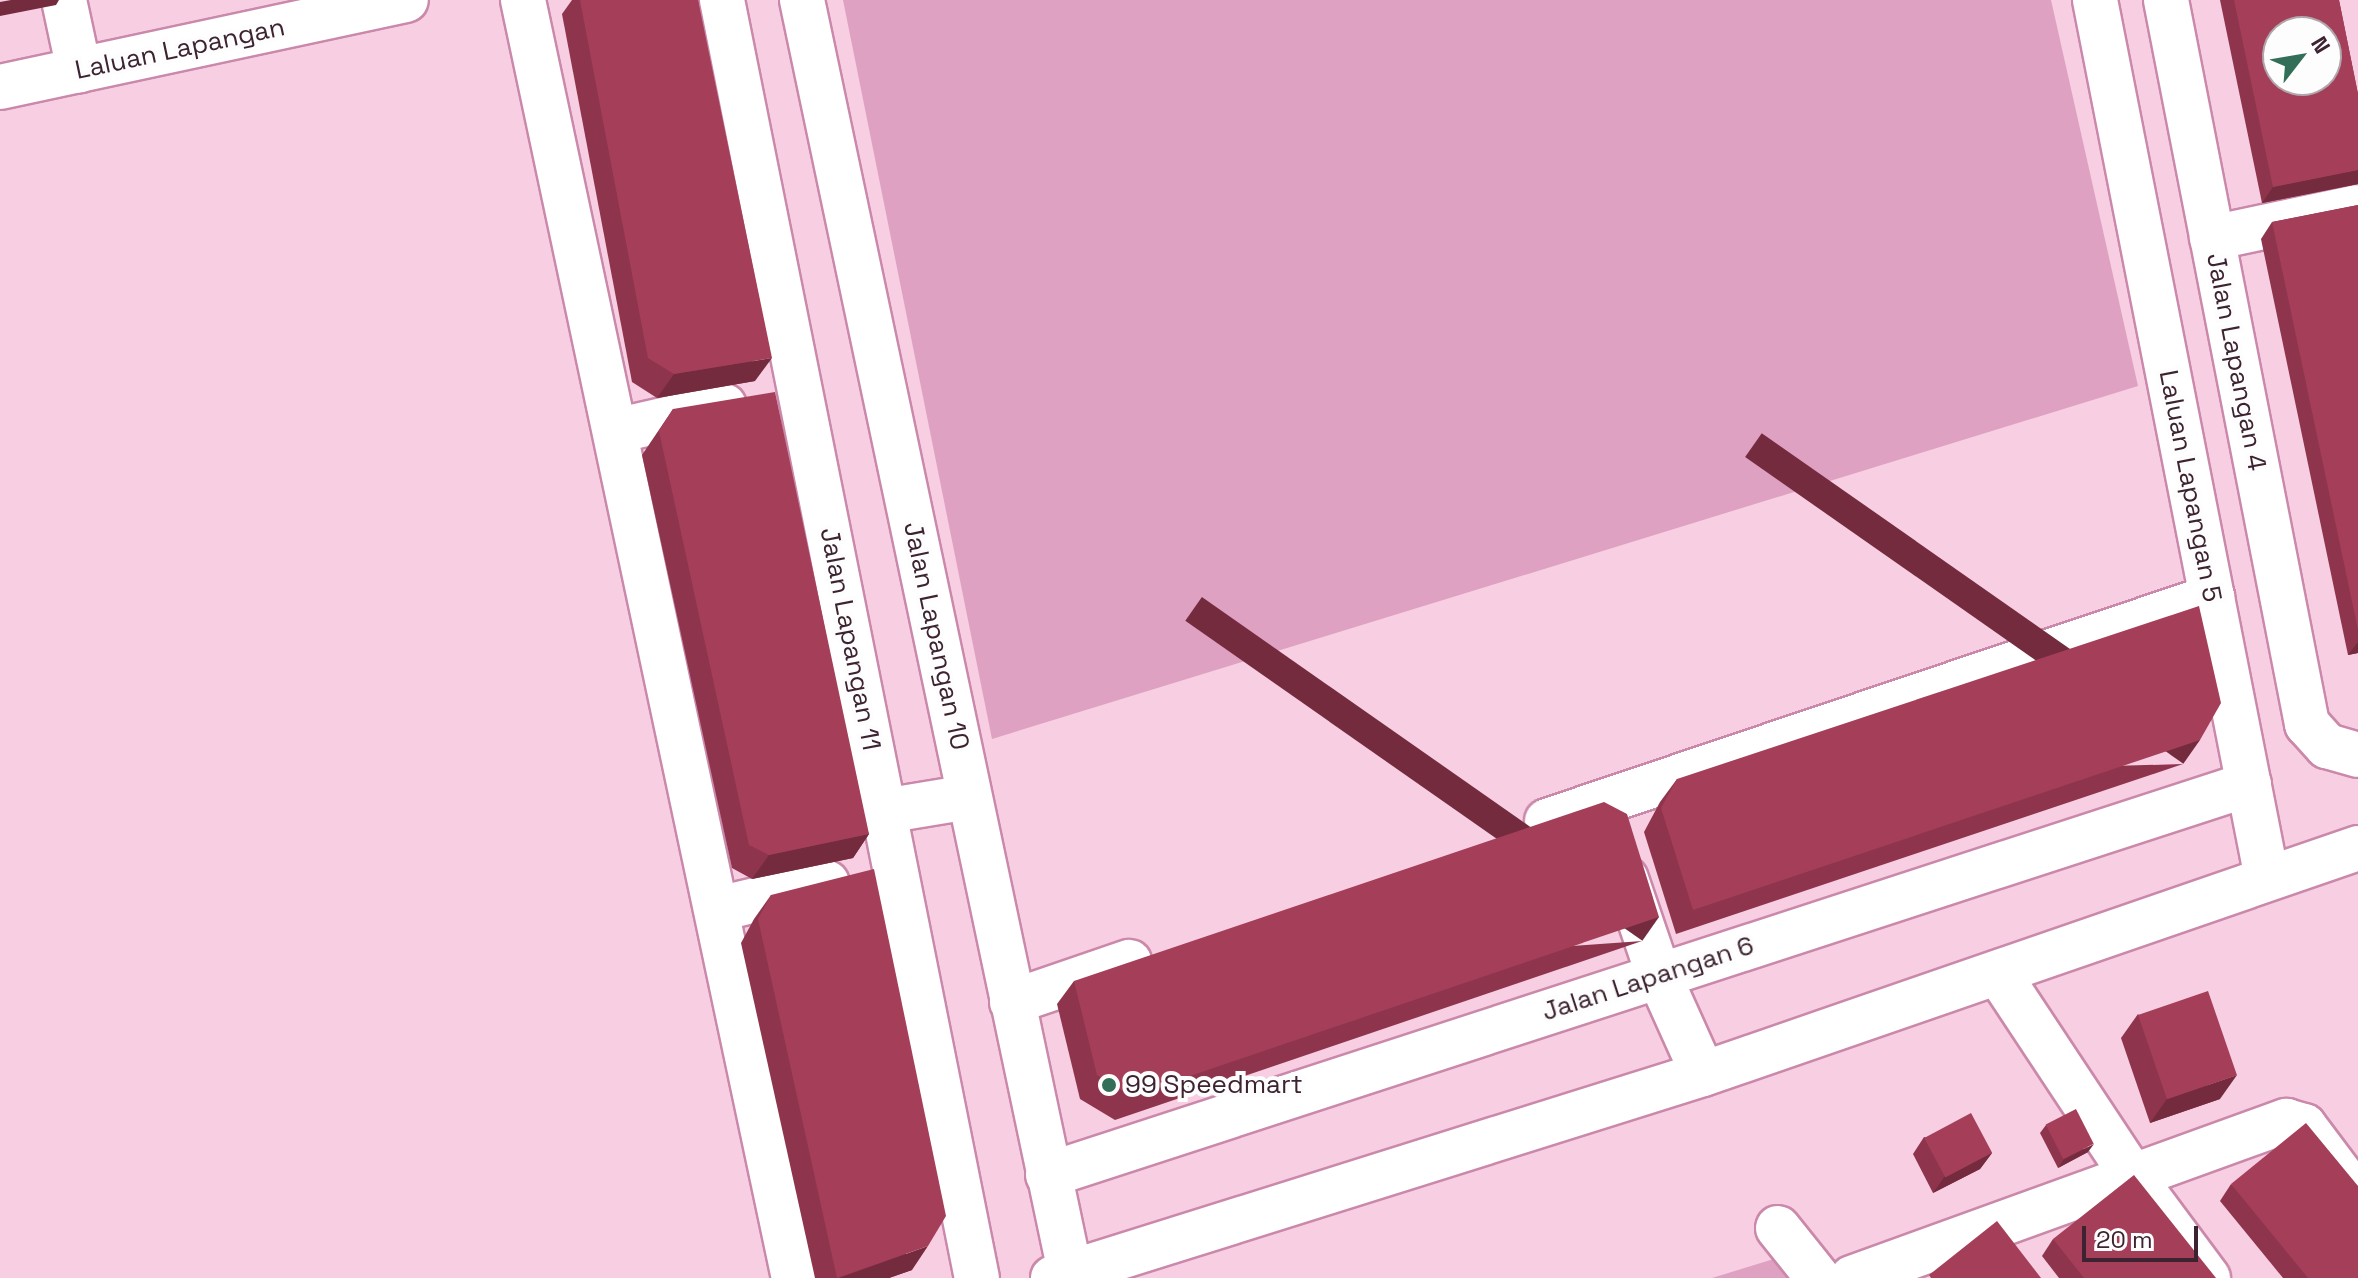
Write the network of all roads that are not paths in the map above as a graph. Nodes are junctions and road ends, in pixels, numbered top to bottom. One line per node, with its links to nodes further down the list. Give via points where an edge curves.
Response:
1 (64, 0): 8 (street)
2 (406, 0): 8 (street, Laluan Lapangan)
3 (523, 0): 13 (street)
4 (722, 0): 12 (street, Jalan Lapangan 11)
5 (802, 0): 17 (street, Jalan Lapangan 10)
6 (2095, 0): 14 (street, Laluan Lapangan 5)
7 (2166, 0): 11 (street, Jalan Lapangan 4)
8 (79, 70): 9 (street, Laluan Lapangan)
9 (0, 87)
10 (2358, 207): 11 (street)
11 (2212, 238): 15 (street, Jalan Lapangan 4, via 2307,724 2327,746)
12 (800, 389): 13 (street); 19 (street, Jalan Lapangan 11)
13 (615, 431): 24 (street)
14 (2212, 597): 16 (street, Laluan Lapangan 5); 18 (street)
15 (2358, 755)
16 (2249, 784): 23 (street, Laluan Lapangan 5); 27 (street, Jalan Lapangan 6)
17 (969, 797): 19 (street); 28 (street, Jalan Lapangan 10)
18 (1600, 804): 20 (street); 27 (street)
19 (884, 811): 22 (street, Jalan Lapangan 11)
20 (1509, 834)
21 (2358, 848): 23 (street)
22 (895, 867): 24 (street); 38 (street, Jalan Lapangan 11)
23 (2267, 878): 26 (street)
24 (718, 909): 37 (street)
25 (1163, 951): 28 (street)
26 (1998, 973): 29 (street); 31 (street)
27 (1659, 976): 29 (street); 30 (street, Jalan Lapangan 6)
28 (1012, 1002): 30 (street, Jalan Lapangan 10)
29 (1703, 1074): 36 (street)
30 (1048, 1175): 36 (street, Jalan Lapangan 10)
31 (2133, 1177): 32 (street, via 2286,1121 2304,1126); 34 (street); 41 (street)
32 (2358, 1198)
33 (1778, 1228): 39 (street)
34 (1984, 1230): 35 (street); 40 (street)
35 (2012, 1266)
36 (1061, 1275)
37 (794, 1278)
38 (977, 1278)
39 (1818, 1278)
40 (1852, 1278)
41 (2208, 1278)

